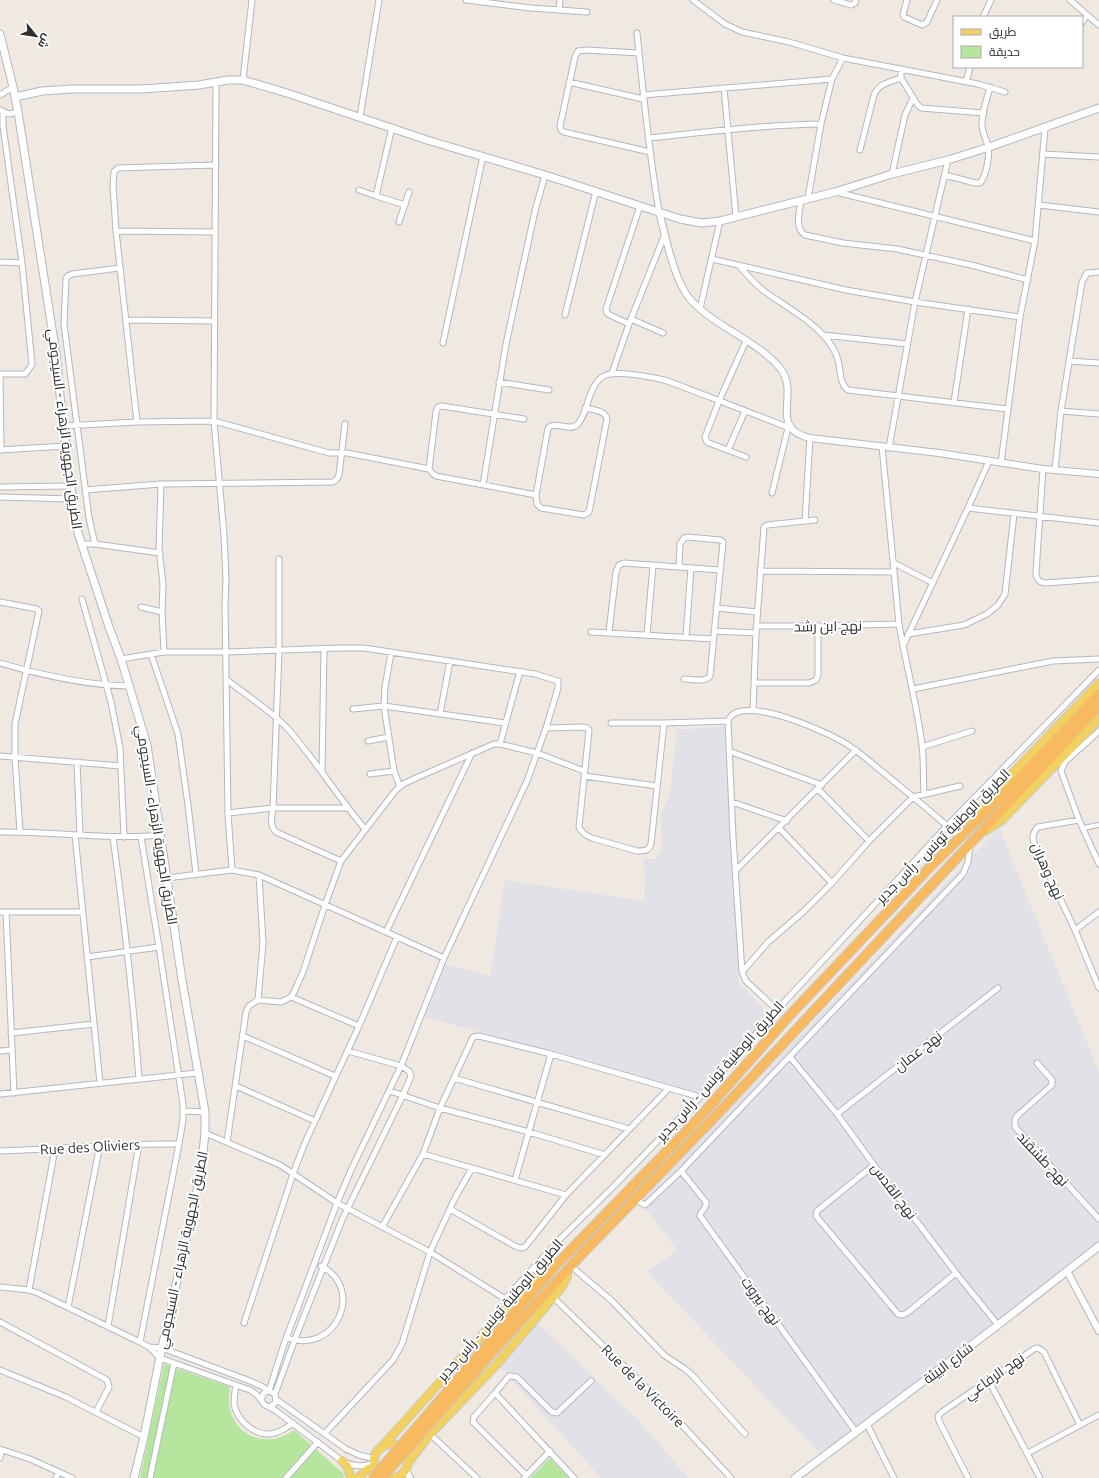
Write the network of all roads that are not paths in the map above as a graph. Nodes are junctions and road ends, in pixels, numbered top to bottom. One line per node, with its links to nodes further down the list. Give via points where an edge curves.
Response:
1 (252, 0): 26 (street)
2 (379, 0): 42 (street)
3 (466, 0): 12 (street)
4 (560, 0): 12 (street)
5 (693, 0): 21 (street, via 738,31 789,42)
6 (834, 0): 7 (street, via 851,5)
7 (856, 0)
8 (907, 0): 9 (street, via 904,17 922,26 927,22)
9 (937, 0)
10 (991, 0): 15 (street)
11 (1070, 0): 14 (street)
12 (559, 9): 13 (street)
13 (587, 12)
14 (1086, 15): 16 (street); 17 (street)
15 (983, 16)
16 (1083, 21)
17 (1099, 25)
18 (637, 33): 20 (street)
19 (0, 34): 30 (main road, الطريق الجهوية الزهراء - السيجومي)
20 (639, 53): 28 (street, via 580,50 576,53); 36 (street)
21 (843, 58): 23 (street); 25 (street)
22 (970, 68): 29 (street)
23 (901, 69): 24 (street); 29 (street)
24 (901, 78): 37 (street); 49 (street, via 877,88)
25 (832, 79): 32 (street); 43 (street)
26 (243, 80): 27 (main road); 42 (main road)
27 (216, 82): 35 (main road, via 142,89 73,88); 55 (street)
28 (569, 82): 36 (street); 50 (street, via 561,130)
29 (966, 82): 31 (street)
30 (13, 87): 34 (street); 35 (main road, الطريق الجهوية الزهراء - السيجومي)
31 (990, 87): 33 (street); 41 (street)
32 (724, 88): 36 (street); 46 (street)
33 (1005, 92)
34 (0, 95)
35 (15, 97): 40 (main road, الطريق الجهوية الزهراء - السيجومي)
36 (643, 97): 47 (street)
37 (913, 98): 41 (street, via 921,108); 56 (street, via 906,115)
38 (1099, 108): 45 (main road)
39 (2, 111): 40 (street, via 9,114); 81 (street)
40 (18, 112): 119 (main road, الطريق الجهوية الزهراء - السيجومي, via 56,354)
41 (984, 113): 48 (street, via 982,130)
42 (360, 117): 44 (main road)
43 (821, 124): 46 (street); 64 (street)
44 (392, 127): 52 (main road); 63 (street)
45 (1045, 128): 48 (main road); 51 (street)
46 (728, 129): 47 (street); 71 (street)
47 (648, 138): 50 (street)
48 (988, 147): 54 (main road); 58 (street, via 987,166 980,183)
49 (860, 150)
50 (650, 152): 68 (street)
51 (1043, 154): 53 (street); 66 (street)
52 (483, 156): 57 (main road); 97 (street)
53 (1099, 156)
54 (948, 160): 56 (main road); 58 (street)
55 (216, 165): 74 (street, via 118,168 114,172 113,184); 75 (street)
56 (892, 174): 62 (main road)
57 (545, 175): 60 (main road); 103 (street)
58 (945, 175): 70 (street)
59 (359, 190): 63 (street)
60 (596, 191): 67 (main road); 89 (street)
61 (409, 192): 65 (street)
62 (835, 192): 64 (main road); 70 (street)
63 (376, 196): 65 (street)
64 (805, 199): 71 (main road); 78 (street, via 799,227 805,234 843,243)
65 (405, 205): 73 (street)
66 (1039, 205): 69 (street); 77 (street)
67 (640, 206): 68 (main road); 93 (street, via 606,309 610,315)
68 (659, 212): 72 (main road, via 697,222); 76 (street)
69 (1099, 212)
70 (935, 216): 77 (street); 78 (street)
71 (736, 217): 72 (main road)
72 (720, 220): 79 (street)
73 (399, 222)
74 (116, 231): 75 (street); 83 (street)
75 (215, 232): 92 (street)
76 (665, 234): 87 (street, via 683,287); 93 (street)
77 (1035, 241): 85 (street)
78 (927, 255): 85 (street); 86 (street)
79 (712, 260): 82 (street); 87 (street)
80 (0, 262): 81 (street)
81 (22, 263): 102 (street, via 32,364 25,374)
82 (740, 267): 86 (street); 95 (street, via 760,288 813,325)
83 (120, 268): 91 (street); 118 (street, via 72,274 66,279 64,324)
84 (1099, 272): 99 (street, via 1088,273 1082,282)
85 (1028, 280): 90 (street)
86 (915, 302): 88 (street); 98 (street)
87 (700, 309): 96 (street)
88 (968, 309): 90 (street); 107 (street)
89 (565, 315)
90 (1020, 317): 109 (street)
91 (126, 320): 92 (street); 116 (street)
92 (214, 321): 115 (street)
93 (630, 322): 94 (street); 101 (street)
94 (663, 333)
95 (823, 335): 98 (street); 105 (street, via 836,353 841,378 848,390)
96 (746, 341): 106 (street); 120 (street, via 776,363 786,377 786,415)
97 (444, 343)
98 (907, 344): 105 (street)
99 (1069, 361): 100 (street); 111 (street)
100 (1099, 362)
101 (612, 373): 106 (street, via 666,381); 108 (street, via 602,377 595,384)
102 (0, 374): 125 (street)
103 (499, 382): 104 (street); 112 (street)
104 (549, 390)
105 (898, 396): 107 (street); 124 (street)
106 (719, 401): 110 (street); 126 (street, via 705,439)
107 (954, 402): 109 (street)
108 (585, 408): 142 (street, via 575,426 553,425 548,428); 142 (street, via 603,413 607,419 589,512 584,515 543,509 538,506)
109 (1007, 409): 130 (street)
110 (745, 411): 120 (street); 126 (street)
111 (1061, 411): 113 (street); 133 (street)
112 (495, 414): 114 (street); 131 (street, via 442,406 438,408); 137 (street)
113 (1099, 414)
114 (524, 419)
115 (214, 421): 116 (street); 127 (street, via 323,451); 136 (street)
116 (137, 422): 118 (street)
117 (345, 424): 127 (street)
118 (76, 425): 119 (street); 140 (street)
119 (63, 426): 122 (main road, الطريق الجهوية الزهراء - السيجومي)
120 (790, 428): 121 (street, via 799,435); 141 (street)
121 (810, 438): 123 (street); 149 (street)
122 (66, 446): 125 (street); 138 (main road, الطريق الجهوية الزهراء - السيجومي)
123 (882, 446): 124 (street); 155 (street)
124 (889, 448): 129 (street)
125 (1, 450)
126 (728, 450): 128 (street)
127 (340, 453): 131 (street); 136 (street, via 339,475 333,482)
128 (746, 457)
129 (989, 461): 130 (street); 145 (street)
130 (1001, 463): 132 (street)
131 (429, 469): 137 (street, via 436,476)
132 (1043, 469): 133 (street); 147 (street)
133 (1055, 470): 134 (street)
134 (1099, 474)
135 (161, 484): 136 (street); 140 (street); 153 (street)
136 (219, 484): 185 (street, via 226,580)
137 (483, 485): 142 (street)
138 (71, 486): 139 (street); 144 (main road, الطريق الجهوية الزهراء - السيجومي)
139 (0, 487)
140 (85, 490): 152 (street)
141 (772, 493)
142 (536, 495)
143 (0, 497): 144 (street)
144 (72, 499): 151 (main road, الطريق الجهوية الزهراء - السيجومي)
145 (968, 508): 146 (street); 163 (street)
146 (1014, 514): 147 (street); 177 (street, via 1006,594 998,605 987,614 964,625)
147 (1040, 517): 150 (street); 162 (street, via 1036,578 1046,583)
148 (815, 520): 149 (street)
149 (805, 521): 160 (street, via 765,526)
150 (1099, 523)
151 (82, 544): 152 (street); 188 (main road, الطريق الجهوية الزهراء - السيجومي)
152 (95, 544): 153 (street)
153 (160, 553): 168 (street, via 164,584)
154 (279, 559): 183 (street)
155 (894, 563): 161 (street); 163 (street)
156 (653, 565): 157 (street); 175 (street, via 619,565); 178 (street)
157 (679, 567): 158 (street); 159 (street, via 681,542 688,537 720,540 723,544)
158 (691, 568): 159 (street); 179 (street)
159 (720, 570): 167 (street)
160 (760, 571): 161 (street); 169 (street)
161 (894, 572): 170 (street)
162 (1099, 579)
163 (933, 583): 177 (street)
164 (82, 599): 199 (street)
165 (0, 602): 192 (street, via 39,611)
166 (141, 607): 168 (street)
167 (716, 608): 169 (street); 173 (street)
168 (162, 612): 184 (street)
169 (757, 612): 171 (street)
170 (899, 624): 172 (street, نهج ابن رشد); 181 (street)
171 (756, 626): 172 (street, نهج ابن رشد); 176 (street)
172 (818, 626): 197 (street, via 816,680 809,683)
173 (714, 631): 176 (street); 180 (street)
174 (591, 632): 175 (street)
175 (608, 632): 178 (street)
176 (756, 634): 197 (street)
177 (908, 634): 181 (street)
178 (647, 635): 179 (street)
179 (686, 637): 180 (street)
180 (713, 639): 195 (street, via 709,678)
181 (903, 646): 201 (street)
182 (324, 649): 183 (street); 186 (street, via 364,648); 230 (street)
183 (279, 651): 185 (street); 208 (street)
184 (164, 652): 185 (street); 187 (street)
185 (226, 652): 196 (street)
186 (391, 652): 190 (street); 203 (street)
187 (151, 654): 188 (street); 266 (street, via 178,734)
188 (121, 659): 200 (main road, الطريق الجهوية الزهراء - السيجومي)
189 (1099, 659): 201 (street, via 1053,661)
190 (450, 661): 194 (street); 207 (street)
191 (0, 663): 192 (street)
192 (26, 670): 199 (street); 226 (street, via 15,724)
193 (1099, 670): 248 (street)
194 (520, 671): 211 (street); 214 (street, via 553,678 558,682)
195 (684, 679)
196 (227, 680): 208 (street); 244 (street)
197 (754, 683): 206 (street)
198 (1099, 683): 256 (main road, via 992,795)
199 (106, 685): 200 (street); 228 (street, via 119,741)
200 (128, 686): 255 (main road, الطريق الجهوية الزهراء - السيجومي, via 147,745)
201 (913, 689): 220 (street)
202 (1099, 694): 238 (highway, الطريق الوطنية تونس - رأس جدير)
203 (384, 706): 205 (street); 207 (street); 217 (street)
204 (1099, 706): 238 (highway, الطريق الوطنية تونس - رأس جدير)
205 (353, 708)
206 (753, 710): 210 (street, via 734,713); 221 (street, via 812,728)
207 (440, 714): 211 (street)
208 (277, 719): 230 (street); 242 (street)
209 (1099, 720): 261 (main road, via 1002,820)
210 (728, 721): 213 (street); 222 (street)
211 (504, 723): 219 (street)
212 (611, 723): 213 (street)
213 (664, 724): 234 (street)
214 (546, 728): 224 (street); 231 (street, via 587,728)
215 (972, 731): 220 (street)
216 (1099, 731): 245 (street, via 1065,762 1061,771)
217 (389, 737): 218 (street); 229 (street)
218 (368, 741)
219 (500, 744): 223 (street); 224 (street)
220 (922, 747): 239 (street)
221 (856, 750): 233 (street); 240 (street)
222 (729, 752): 233 (street); 241 (street)
223 (472, 753): 236 (street); 276 (street)
224 (537, 753): 231 (street); 281 (street, via 516,806)
225 (0, 756): 226 (street)
226 (15, 758): 227 (street); 253 (street)
227 (77, 762): 228 (street); 254 (street)
228 (121, 766): 258 (street)
229 (394, 771): 232 (street); 236 (street)
230 (322, 772): 243 (street)
231 (584, 773): 234 (street); 234 (street, via 579,827 581,830 588,836 637,851 646,850 652,844)
232 (370, 774)
233 (822, 785): 237 (street)
234 (657, 786)
235 (960, 786): 239 (street)
236 (400, 787): 251 (street)
237 (818, 789): 246 (street); 260 (street)
238 (1012, 792): 256 (highway, الطريق الوطنية تونس - رأس جدير); 261 (highway, الطريق الوطنية تونس - رأس جدير)
239 (924, 794): 240 (street)
240 (913, 797): 248 (street); 260 (street)
241 (732, 802): 246 (street); 265 (street)
242 (273, 808): 243 (street); 244 (street); 262 (street, via 271,822 276,832)
243 (347, 808): 251 (street)
244 (228, 813): 264 (street)
245 (1078, 820): 250 (street); 275 (street, نهج وهران, via 1038,827 1032,837)
246 (787, 821): 249 (street)
247 (1099, 825): 250 (street)
248 (947, 826): 256 (street); 288 (street)
249 (779, 828): 265 (street); 269 (street)
250 (1083, 828): 263 (street)
251 (365, 829): 262 (street)
252 (0, 832): 253 (street)
253 (20, 832): 254 (street)
254 (77, 835): 257 (street); 273 (street)
255 (160, 835): 259 (street); 268 (main road, الطريق الجهوية الزهراء - السيجومي)
256 (961, 835): 345 (highway, الطريق الوطنية تونس - رأس جدير, via 789,1016 699,1118)
257 (113, 837): 258 (street); 279 (street)
258 (124, 837): 259 (street)
259 (141, 837): 278 (street)
260 (869, 841): 269 (street)
261 (972, 841): 297 (street, via 963,874); 336 (highway, الطريق الوطنية تونس - رأس جدير, via 708,1124)
262 (341, 861): 270 (street)
263 (1099, 864)
264 (232, 870): 266 (street); 267 (street)
265 (735, 871): 282 (street)
266 (196, 874): 268 (street)
267 (259, 875): 270 (street); 287 (street, via 263,943)
268 (167, 878): 300 (main road, الطريق الجهوية الزهراء - السيجومي)
269 (832, 883): 282 (street, via 768,942)
270 (325, 905): 276 (street); 286 (street, via 303,972)
271 (0, 912): 272 (street)
272 (6, 912): 273 (street); 291 (street)
273 (82, 912): 280 (street)
274 (1099, 912): 275 (street)
275 (1075, 930): 283 (street)
276 (386, 932): 277 (street)
277 (397, 938): 281 (street); 290 (street)
278 (158, 947): 279 (street); 301 (street)
279 (127, 951): 280 (street); 304 (street)
280 (87, 957): 289 (street)
281 (444, 958): 299 (street)
282 (742, 972): 288 (street, via 746,981)
283 (1097, 978): 285 (street)
284 (998, 988): 317 (street, نهج عمان)
285 (1099, 988)
286 (291, 997): 287 (street, via 280,1002); 290 (street)
287 (258, 1000): 292 (street, via 249,1006 246,1012)
288 (777, 1010): 312 (street)
289 (94, 1024): 291 (street); 305 (street)
290 (360, 1026): 295 (street)
291 (11, 1033): 293 (street)
292 (243, 1036): 302 (street); 306 (street)
293 (12, 1050): 294 (street); 309 (street)
294 (0, 1051)
295 (348, 1051): 299 (street); 302 (street)
296 (551, 1054): 303 (street, via 476,1036 471,1040); 307 (street); 313 (street)
297 (790, 1057): 317 (street, نهج القدس); 332 (street)
298 (1037, 1062): 340 (street, نهج طشقند, via 1052,1080 1052,1085 1018,1115 1015,1127)
299 (401, 1066): 308 (street); 311 (street, via 409,1071 411,1076)
300 (197, 1073): 301 (street); 316 (main road, الطريق الجهوية الزهراء - السيجومي)
301 (178, 1076): 304 (street); 315 (street)
302 (336, 1076): 318 (street)
303 (454, 1078): 313 (street); 314 (street)
304 (139, 1079): 305 (street)
305 (100, 1083): 309 (street)
306 (236, 1086): 318 (street); 322 (street)
307 (669, 1088): 312 (street); 319 (street)
308 (390, 1091): 311 (street); 337 (street)
309 (14, 1093): 310 (street)
310 (0, 1094)
311 (403, 1095): 314 (street); 338 (street)
312 (700, 1097): 353 (street, via 560,1239)
313 (537, 1101): 319 (street); 320 (street)
314 (440, 1108): 320 (street); 328 (street)
315 (183, 1111): 316 (street); 324 (street)
316 (205, 1112): 321 (main road, الطريق الجهوية الزهراء - السيجومي)
317 (837, 1114): 330 (street, نهج القدس)
318 (315, 1121): 333 (street)
319 (629, 1129): 329 (street)
320 (529, 1132): 329 (street); 334 (street)
321 (206, 1133): 322 (street); 365 (main road, الطريق الجهوية الزهراء - السيجومي, via 201,1172)
322 (227, 1142): 333 (street, via 280,1165)
323 (139, 1144): 324 (street, Rue des Oliviers); 325 (street, Rue des Oliviers); 358 (street)
324 (180, 1144): 363 (street)
325 (100, 1146): 326 (street, Rue des Oliviers); 354 (street)
326 (55, 1149): 327 (street, Rue des Oliviers); 351 (street)
327 (0, 1152)
328 (423, 1154): 331 (street); 341 (street)
329 (605, 1156): 335 (street)
330 (874, 1166): 349 (street, نهج القدس); 349 (street, via 817,1211 816,1216 898,1314 907,1313)
331 (472, 1168): 334 (street); 339 (street)
332 (681, 1171): 336 (street, via 645,1205); 382 (street, نهج بيروت, via 706,1202 700,1216)
333 (293, 1174): 337 (street); 356 (street)
334 (515, 1180): 335 (street)
335 (566, 1195): 339 (street, via 525,1247 521,1248)
336 (634, 1199): 347 (highway, الطريق الوطنية تونس - رأس جدير)
337 (337, 1203): 338 (street); 344 (street)
338 (347, 1208): 341 (street); 346 (street)
339 (450, 1209): 343 (street)
340 (1099, 1219)
341 (382, 1227): 343 (street)
342 (1099, 1246): 348 (main road, شارع البيئة)
343 (430, 1252): 353 (street); 383 (street, via 402,1344 393,1360)
344 (315, 1264): 346 (street); 361 (street)
345 (557, 1264): 353 (main road, via 537,1276); 359 (highway, الطريق الوطنية تونس - رأس جدير)
346 (323, 1267): 362 (street); 362 (street, via 333,1276 340,1288 343,1305 341,1315 330,1331 322,1336)
347 (569, 1269): 352 (main road, via 561,1288); 359 (highway, الطريق الوطنية تونس - رأس جدير); 385 (street, via 612,1301 664,1355 692,1375)
348 (1067, 1271): 357 (main road, شارع البيئة); 360 (street)
349 (956, 1273): 357 (street, نهج القدس)
350 (0, 1287): 351 (street)
351 (29, 1290): 354 (street)
352 (553, 1297): 384 (main road, via 497,1364); 411 (street, Rue de la Victoire, via 657,1398)
353 (508, 1301): 388 (main road)
354 (68, 1307): 358 (street)
355 (0, 1322): 377 (street, via 107,1380 109,1387)
356 (244, 1323)
357 (998, 1325): 380 (main road, شارع البيئة)
358 (108, 1326): 363 (street)
359 (510, 1326): 405 (highway, الطريق الوطنية تونس - رأس جدير, bridge); 406 (highway, الطريق الوطنية تونس - رأس جدير, bridge)
360 (1099, 1331)
361 (287, 1338): 362 (street); 372 (street)
362 (295, 1341): 374 (street)
363 (140, 1342): 364 (street)
364 (149, 1347): 365 (street); 366 (street)
365 (162, 1348): 366 (main road, الطريق الجهوية الزهراء - السيجومي); 372 (street, via 254,1382)
366 (160, 1358): 367 (street); 386 (main road, الطريق الجهوية الزهراء - السيجومي)
367 (174, 1363): 371 (street); 401 (street)
368 (0, 1370): 377 (street)
369 (988, 1380): 381 (street, نهج الرفاعي, via 1027,1352 1041,1349); 391 (street); 414 (street, نهج الرفاعي, via 938,1416)
370 (592, 1381): 373 (street, via 557,1413 552,1412 514,1376 510,1376)
371 (236, 1385): 375 (street, via 253,1392); 379 (street, via 236,1411 244,1423 263,1433 271,1434)
372 (268, 1391): 374 (street); 375 (street, via 264,1393)
373 (495, 1393): 390 (street); 397 (street, via 474,1417 473,1422)
374 (276, 1397): 376 (street, via 275,1404); 383 (street)
375 (262, 1401): 376 (street)
376 (268, 1407): 379 (street)
377 (96, 1412): 386 (street)
378 (1099, 1415): 381 (street)
379 (293, 1423): 387 (street)
380 (867, 1424): 382 (main road, شارع البيئة); 413 (street)
381 (1080, 1425): 391 (street)
382 (856, 1432): 412 (main road, شارع البيئة)
383 (325, 1433): 394 (street, via 346,1449)
384 (430, 1434): 395 (main road); 409 (street)
385 (745, 1434)
386 (144, 1437): 400 (main road, الطريق الجهوية الزهراء - السيجومي)
387 (318, 1442): 393 (street); 402 (street)
388 (380, 1449): 394 (main road); 395 (main road, via 389,1445 399,1446 406,1453)
389 (1, 1450): 392 (street); 396 (street, via 30,1459)
390 (550, 1451): 397 (street); 410 (street)
391 (1028, 1453): 415 (street)
392 (0, 1458)
393 (342, 1461): 394 (street, via 352,1466); 403 (main road, via 347,1466)
394 (375, 1463): 404 (main road); 407 (main road, via 382,1475)
395 (407, 1466): 407 (main road); 408 (street)
396 (58, 1472): 398 (street); 399 (street)
397 (525, 1477)
398 (56, 1478)
399 (72, 1478)
400 (134, 1478)
401 (152, 1478)
402 (286, 1478)
403 (351, 1478)
404 (358, 1478)
405 (373, 1478)
406 (382, 1478)
407 (394, 1478)
408 (410, 1478)
409 (477, 1478)
410 (574, 1478)
411 (731, 1478)
412 (795, 1478)
413 (894, 1478)
414 (968, 1478)
415 (1040, 1478)

